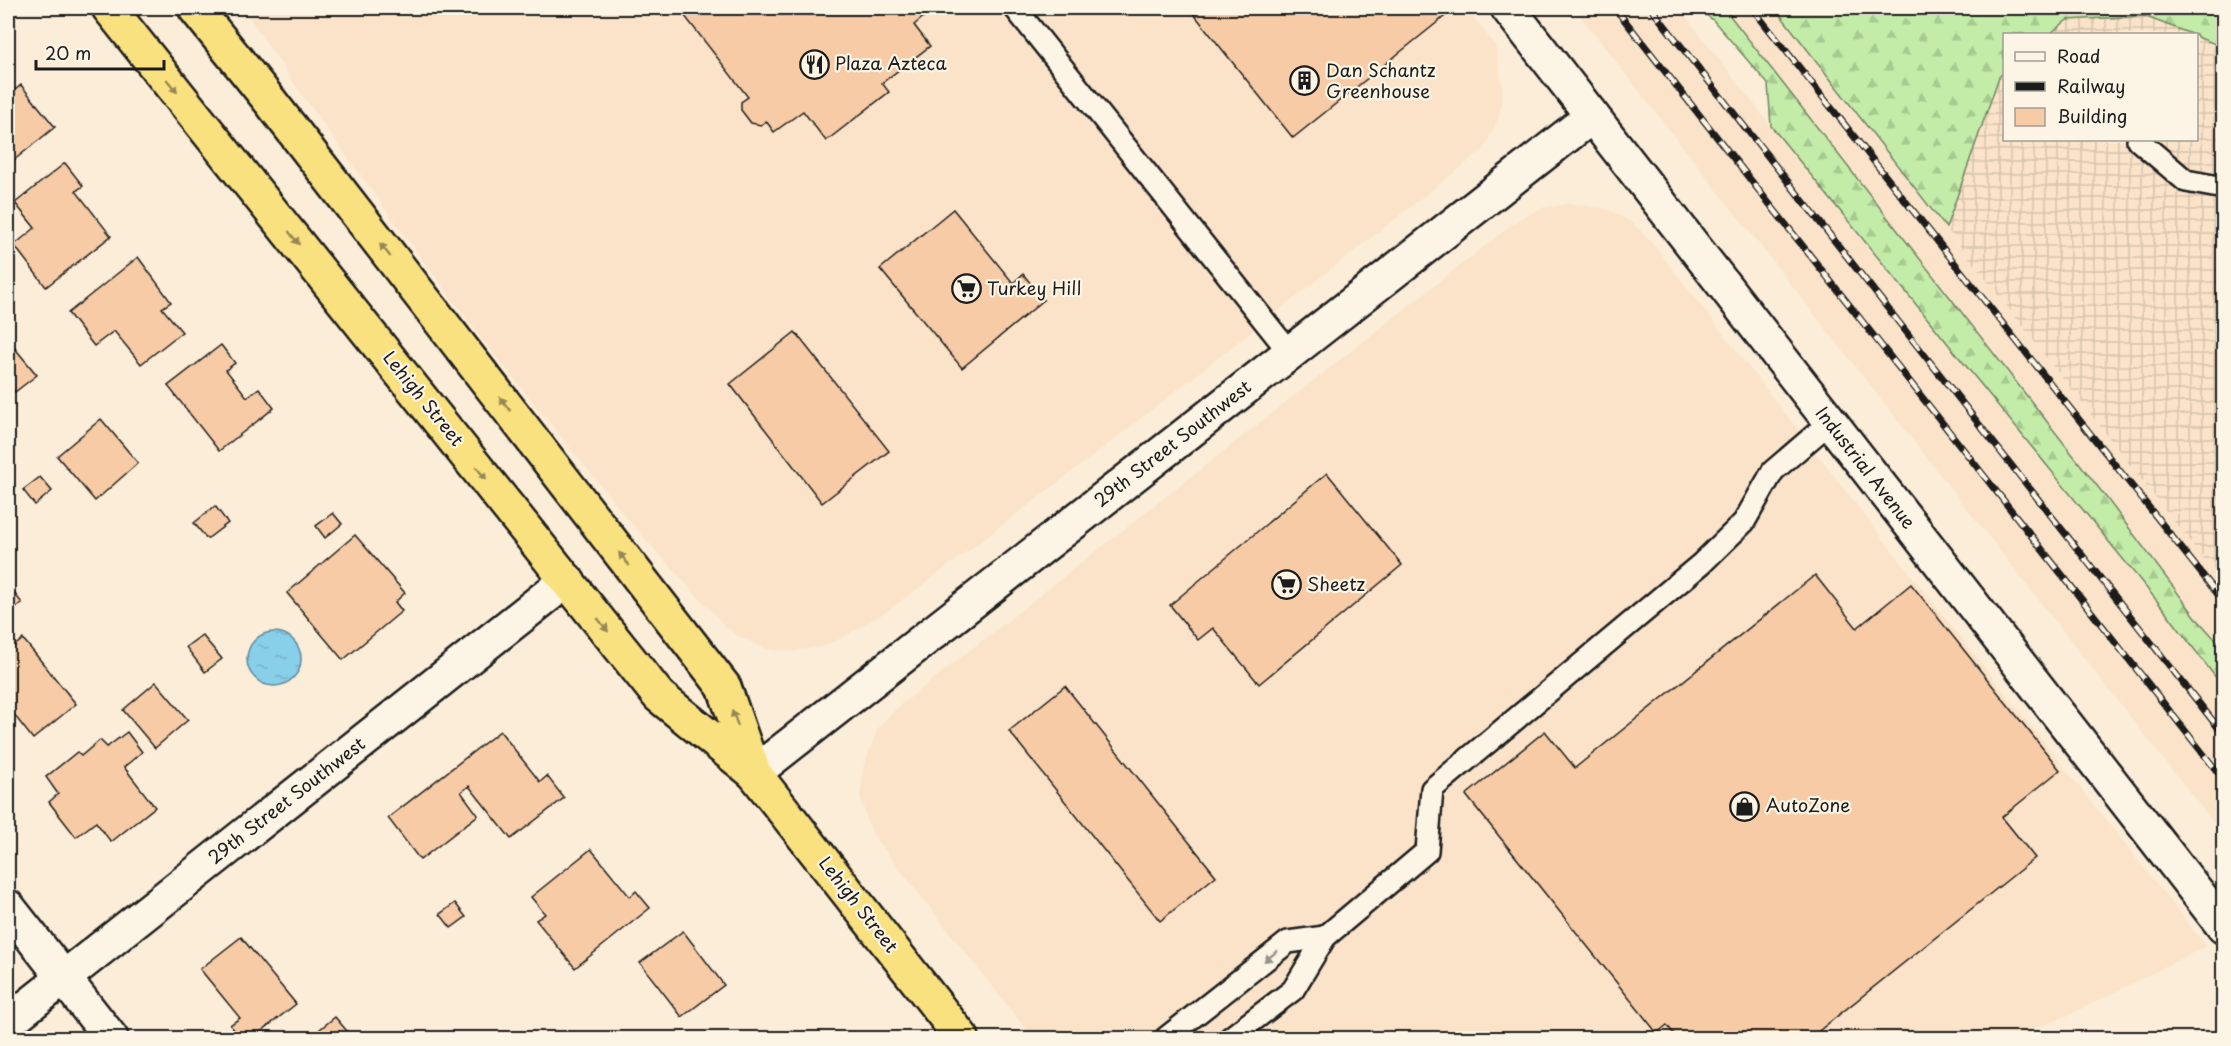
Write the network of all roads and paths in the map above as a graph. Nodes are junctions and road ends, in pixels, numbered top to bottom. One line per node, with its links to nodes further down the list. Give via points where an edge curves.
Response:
1 (109, 8): 12 (highway, Lehigh Street, one-way to 12)
2 (195, 8): 6 (highway, Lehigh Street)
3 (212, 8): 6 (highway)
4 (1015, 8): 10 (lane)
5 (1508, 8): 7 (street, Industrial Avenue)
6 (270, 101): 13 (highway, Lehigh Street, one-way to 6, via 724,687)
7 (1592, 116): 10 (street, 29th Street Southwest); 11 (street, Industrial Avenue)
8 (2139, 141): 9 (lane, via 2186,181)
9 (2223, 188)
10 (1290, 353): 13 (street, 29th Street Southwest)
11 (1829, 423): 15 (street, Industrial Avenue); 16 (lane, via 1773,471 1744,522 1701,564 1432,789 1427,851)
12 (567, 580): 13 (highway, Lehigh Street, one-way to 13, via 659,696); 17 (street, 29th Street Southwest)
13 (754, 773): 20 (highway, Lehigh Street)
14 (8, 907): 17 (street)
15 (2223, 927)
16 (1325, 937): 21 (lane, one-way to 21, via 1288,942); 22 (lane, via 1293,990)
17 (63, 978): 18 (street, 29th Street Southwest); 19 (street)
18 (8, 1022)
19 (111, 1038)
20 (962, 1038)
21 (1166, 1038)
22 (1230, 1038)

